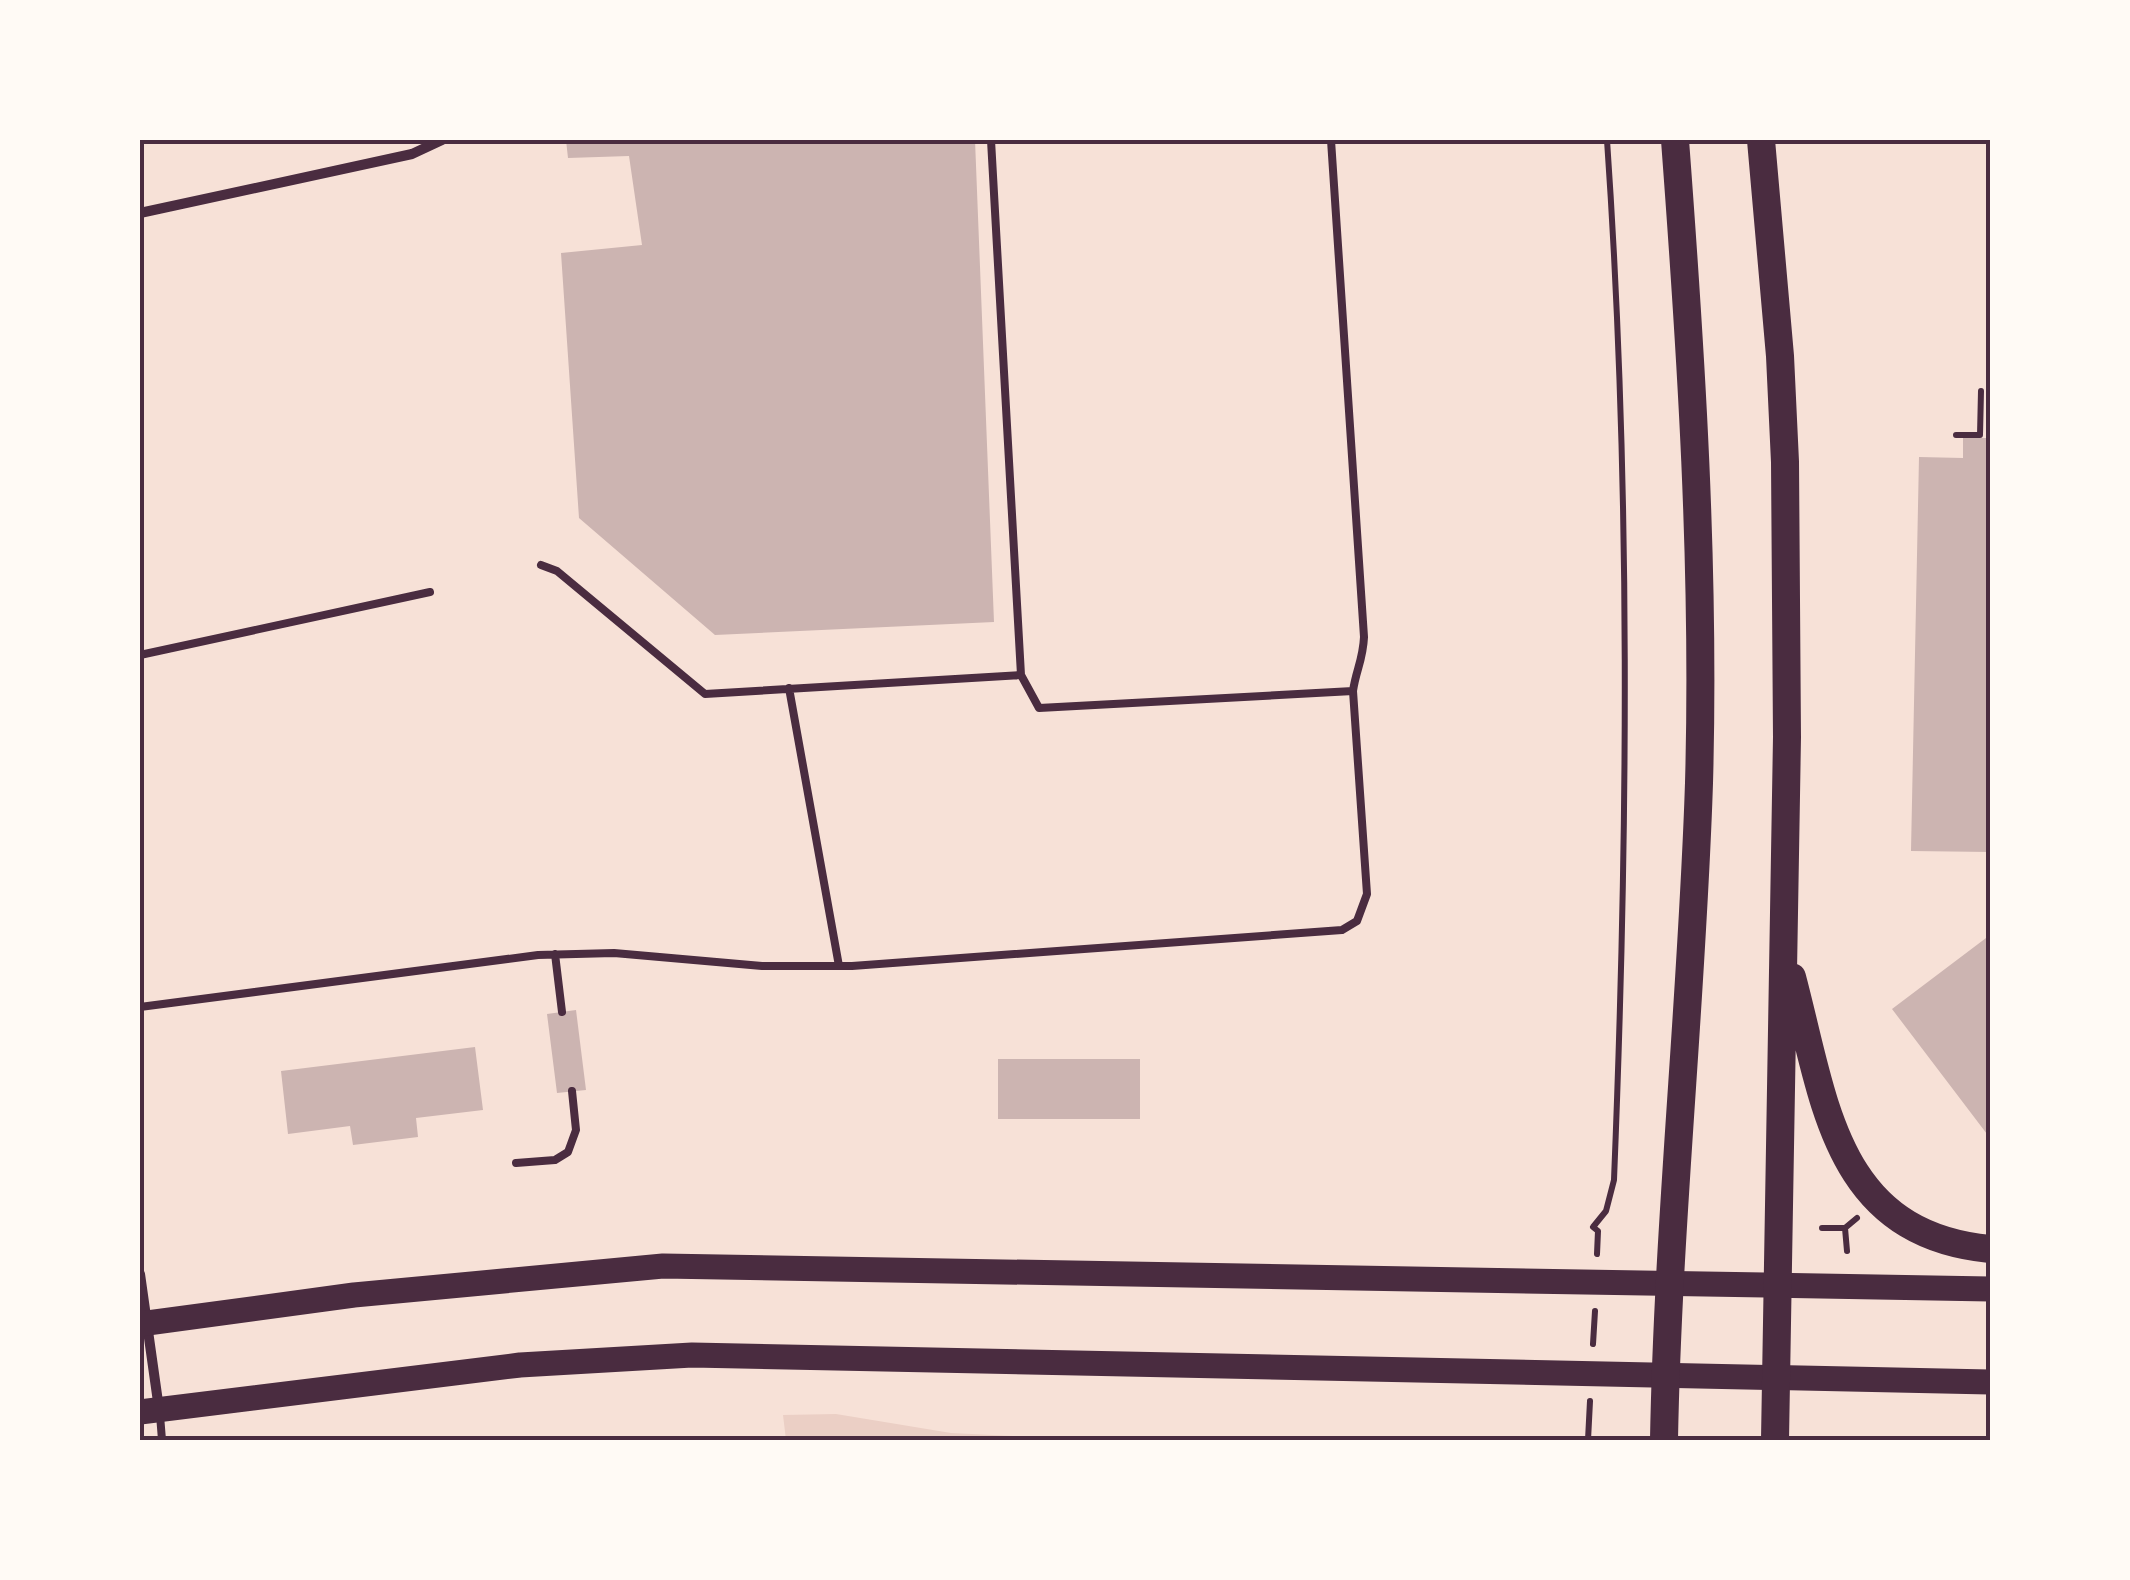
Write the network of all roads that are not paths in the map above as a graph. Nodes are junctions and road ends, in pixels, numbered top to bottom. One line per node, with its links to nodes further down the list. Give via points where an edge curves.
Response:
1 (442, 140): 6 (street, via 412,154)
2 (990, 140): 10 (lane)
3 (1330, 140): 12 (lane, via 1364,637)
4 (1675, 140): 22 (highway, via 1698,572 1699,780)
5 (1761, 140): 13 (highway, via 1785,462)
6 (140, 213)
7 (540, 565): 11 (lane, via 557,571 704,694)
8 (430, 592): 9 (lane)
9 (140, 655)
10 (1021, 675): 11 (lane); 12 (lane, via 1039,708)
11 (790, 688): 15 (lane)
12 (1352, 691): 15 (lane, via 1368,894 1358,920 1342,930)
13 (1783, 945): 20 (highway, via 1834,1134 1858,1178 1898,1220 1923,1234); 23 (highway)
14 (555, 954): 15 (lane); 16 (lane); 17 (lane)
15 (839, 966)
16 (140, 1007)
17 (562, 1012)
18 (572, 1091): 19 (lane, via 576,1130 568,1152)
19 (516, 1163)
20 (1990, 1249)
21 (140, 1274): 25 (street)
22 (1671, 1283): 23 (main road); 25 (main road, via 664,1266); 26 (highway)
23 (1777, 1286): 24 (main road); 27 (highway)
24 (1990, 1289)
25 (143, 1323): 29 (street)
26 (1665, 1377): 27 (main road); 29 (main road, via 692,1355 520,1365); 31 (highway)
27 (1775, 1380): 28 (main road); 32 (highway)
28 (1990, 1382)
29 (150, 1411): 30 (lane)
30 (162, 1440)
31 (1664, 1440)
32 (1775, 1440)

